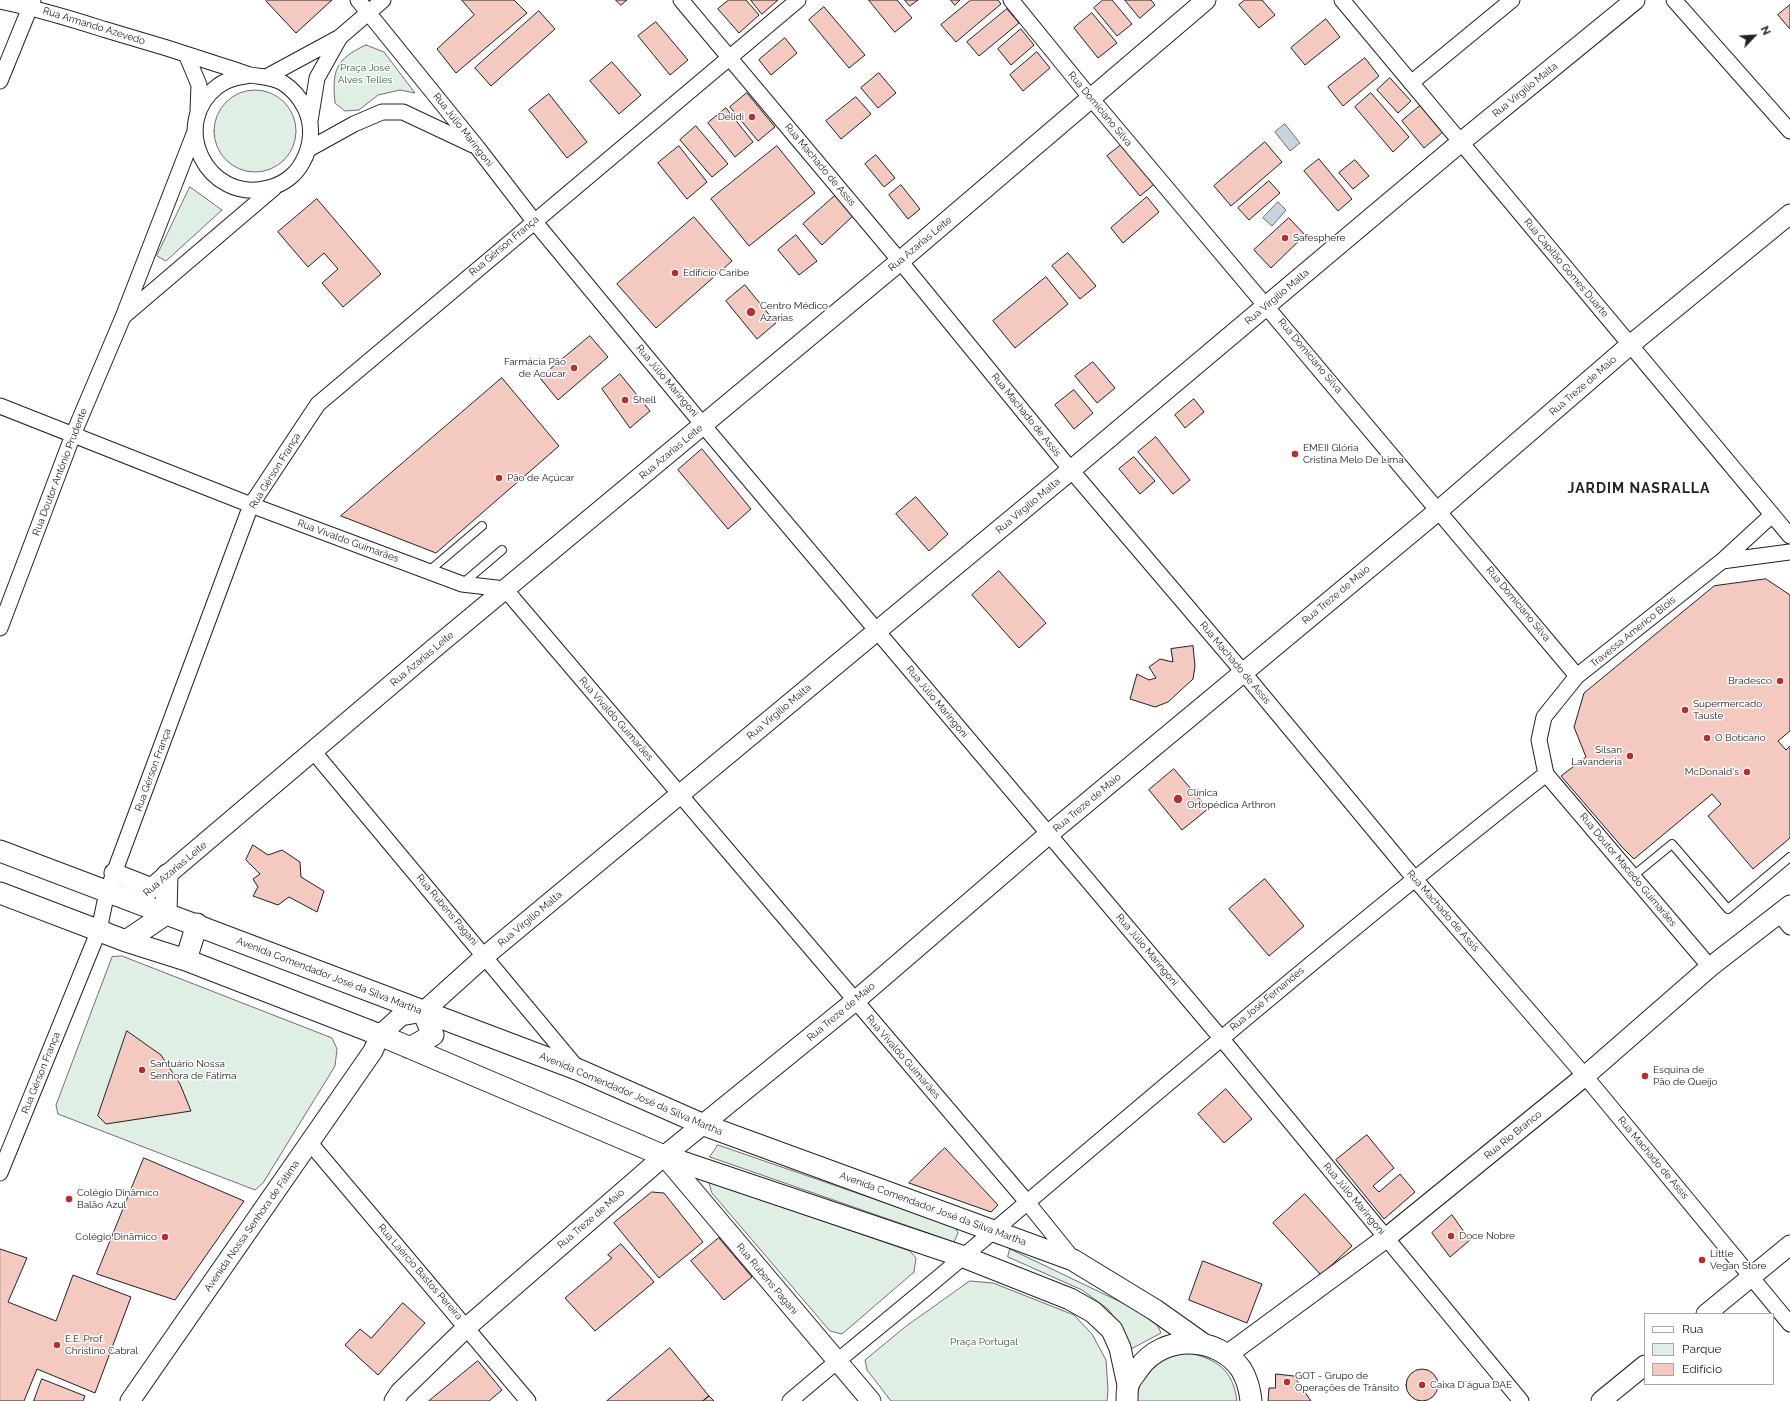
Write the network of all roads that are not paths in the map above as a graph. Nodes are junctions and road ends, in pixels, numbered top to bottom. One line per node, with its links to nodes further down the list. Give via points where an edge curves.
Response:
1 (358, 0): 13 (street, Rua Júlio Maringoni)
2 (383, 0): 13 (street)
3 (681, 0): 16 (street, Rua Machado de Assis)
4 (798, 0): 16 (street, Rua Gérson França)
5 (1010, 0): 21 (street, Rua Domiciano Silva)
6 (1206, 0): 21 (street, Rua Azarias Leite)
7 (1342, 0): 20 (street, Rua Capitão Gomes Duarte)
8 (1512, 0): 20 (street)
9 (1635, 0): 26 (street, Rua Virgílio Malta)
10 (1674, 0): 24 (street)
11 (0, 1): 12 (street, Rua Armando Azevedo)
12 (28, 2): 15 (street, Rua Armando Azevedo); 19 (street)
13 (368, 12): 14 (street); 27 (street, Rua Júlio Maringoni)
14 (340, 37): 18 (street); 23 (street, via 318,78)
15 (186, 54): 17 (street, Rua Armando Azevedo); 22 (street, via 199,86)
16 (730, 58): 31 (street, Rua Gérson França); 32 (street, Rua Machado de Assis)
17 (250, 74): 18 (street); 22 (street, via 233,78 218,86 206,98)
18 (268, 76): 23 (street, via 283,83 295,93)
19 (0, 81)
20 (1411, 83): 26 (street, Rua Capitão Gomes Duarte)
21 (1090, 97): 32 (street, Rua Azarias Leite); 33 (street, Rua Domiciano Silva)
22 (198, 114): 25 (street)
23 (310, 122): 28 (street, via 311,136)
24 (1790, 132)
25 (195, 133): 29 (street, via 198,152 207,169 222,182 239,189 258,191); 34 (street, Rua Doutor Antônio Prudente)
26 (1461, 142): 33 (street, Rua Virgílio Malta); 35 (street, Rua Capitão Gomes Duarte)
27 (477, 147): 28 (street, via 403,112 382,112); 31 (street, Rua Júlio Maringoni)
28 (308, 149): 29 (street, via 302,164 291,177)
29 (277, 186): 34 (street, Rua Doutor Antônio Prudente)
30 (1790, 214): 35 (street, Rua Treze de Maio)
31 (534, 221): 37 (street, Rua Júlio Maringoni); 40 (street, Rua Gérson França, via 318,404)
32 (900, 261): 37 (street, Rua Azarias Leite); 39 (street, Rua Machado de Assis)
33 (1267, 306): 39 (street, Rua Virgílio Malta); 41 (street, Rua Domiciano Silva)
34 (123, 317): 38 (street, Rua Doutor Antônio Prudente)
35 (1630, 345): 41 (street, Rua Treze de Maio); 42 (street, Rua Capitão Gomes Duarte)
36 (0, 406): 38 (street, Rua Vivaldo Guimarães)
37 (703, 425): 50 (street, Rua Azarias Leite); 52 (street, Rua Júlio Maringoni)
38 (73, 435): 40 (street, Rua Vivaldo Guimarães); 51 (street, Rua Doutor Antônio Prudente)
39 (1071, 470): 52 (street, Rua Virgílio Malta); 53 (street, Rua Machado de Assis)
40 (251, 505): 48 (street, Rua Vivaldo Guimarães); 64 (street, Rua Gérson França)
41 (1439, 510): 53 (street, Rua Treze de Maio); 54 (street, Rua Domiciano Silva)
42 (1772, 515): 44 (street, Rua Capitão Gomes Duarte); 47 (street, Travessa Americo Blois)
43 (482, 526): 48 (lane)
44 (1790, 536)
45 (502, 550): 49 (lane)
46 (1790, 552): 47 (street)
47 (1722, 561): 54 (street, Travessa Americo Blois)
48 (429, 571): 49 (street, Rua Vivaldo Guimarães)
49 (462, 584): 50 (street, Rua Vivaldo Guimarães)
50 (505, 589): 55 (street, Rua Azarias Leite); 57 (street, Rua Vivaldo Guimarães)
51 (0, 628)
52 (877, 631): 57 (street, Rua Virgílio Malta); 58 (street, Rua Júlio Maringoni)
53 (1243, 672): 58 (street, Rua Treze de Maio); 62 (street, Rua Machado de Assis)
54 (1577, 676): 56 (street, Travessa Americo Blois, via 1544,717 1539,740)
55 (314, 751): 63 (street, Rua Azarias Leite); 72 (street, Rua Rubens Pagani)
56 (1546, 774): 61 (street, Rua Doutor Macedo Guimarães); 62 (street, Rua José Fernandes)
57 (681, 794): 72 (street, Rua Virgílio Malta); 75 (street, Rua Vivaldo Guimarães)
58 (1049, 834): 75 (street, Rua Treze de Maio); 77 (street, Rua Júlio Maringoni)
59 (0, 851): 64 (main road, Avenida Comendador José da Silva Martha)
60 (1790, 857): 61 (lane, via 1728,909 1672,844)
61 (1633, 876): 74 (street, Rua Doutor Macedo Guimarães)
62 (1414, 878): 77 (street, Rua José Fernandes); 81 (street, Rua Machado de Assis)
63 (160, 881): 64 (street); 66 (street, Rua Azarias Leite); 67 (main road)
64 (111, 882): 66 (main road, Avenida Comendador José da Silva Martha); 70 (street, Rua Gérson França)
65 (0, 893): 70 (main road)
66 (135, 902): 67 (main road, Avenida Comendador José da Silva Martha)
67 (166, 914): 69 (main road, Avenida Comendador José da Silva Martha); 71 (main road)
68 (1786, 916): 74 (street, Rua Rio Branco)
69 (197, 924): 73 (main road); 76 (main road, Avenida Comendador José da Silva Martha)
70 (99, 930): 71 (main road); 85 (street, Rua Gérson França)
71 (126, 941): 73 (main road)
72 (485, 956): 76 (street, Rua Virgílio Malta); 80 (street, Rua Rubens Pagani)
73 (186, 960): 78 (main road)
74 (1710, 967): 81 (street, Rua Rio Branco)
75 (855, 1001): 82 (street, Rua Treze de Maio); 86 (street, Rua Vivaldo Guimarães)
76 (423, 1012): 78 (street, Avenida Nossa Senhora de Fátima, via 401,1016); 79 (main road, via 433,1035); 80 (main road, Avenida Comendador José da Silva Martha)
77 (1221, 1038): 86 (street, Rua José Fernandes); 88 (street, Rua Júlio Maringoni)
78 (377, 1043): 79 (main road); 83 (street, Avenida Nossa Senhora de Fátima)
79 (410, 1048): 84 (main road)
80 (579, 1070): 82 (main road, Avenida Comendador José da Silva Martha)
81 (1585, 1076): 88 (street, Rua Rio Branco); 92 (street, Rua Machado de Assis)
82 (704, 1125): 84 (street, Rua Treze de Maio); 87 (main road, Avenida Comendador José da Silva Martha)
83 (310, 1143): 95 (street, Rua Laércio Bastos Pereira); 101 (street, Avenida Nossa Senhora de Fátima)
84 (664, 1156): 90 (main road); 95 (street, Rua Treze de Maio); 98 (street, Rua Rubens Pagani)
85 (0, 1173)
86 (1027, 1202): 87 (street, Rua José Fernandes); 91 (street, Rua Vivaldo Guimarães)
87 (993, 1231): 90 (street, Rua José Fernandes); 91 (main road, Avenida Comendador José da Silva Martha)
88 (1386, 1238): 97 (street, Rua Rio Branco); 107 (street, Rua Júlio Maringoni)
89 (1790, 1245): 92 (street)
90 (964, 1257): 98 (street); 100 (main road, via 1070,1299 1094,1312 1112,1330 1120,1348)
91 (1073, 1260): 96 (main road, Avenida Comendador José da Silva Martha, via 1155,1310)
92 (1751, 1276): 93 (street); 94 (street, Rua Machado de Assis)
93 (1707, 1313)
94 (1790, 1324)
95 (467, 1327): 102 (street, Rua Treze de Maio, via 400,1392); 103 (street, Rua Laércio Bastos Pereira)
96 (1203, 1344): 97 (main road); 100 (main road, via 1182,1342 1162,1348 1145,1360)
97 (1227, 1355): 106 (main road, via 1241,1369 1249,1387)
98 (836, 1360): 104 (street); 105 (street, Rua Rubens Pagani)
99 (1644, 1366): 108 (street)
100 (1127, 1393)
101 (130, 1401)
102 (394, 1401)
103 (528, 1401)
104 (790, 1401)
105 (871, 1401)
106 (1251, 1401)
107 (1521, 1401)
108 (1601, 1401)

